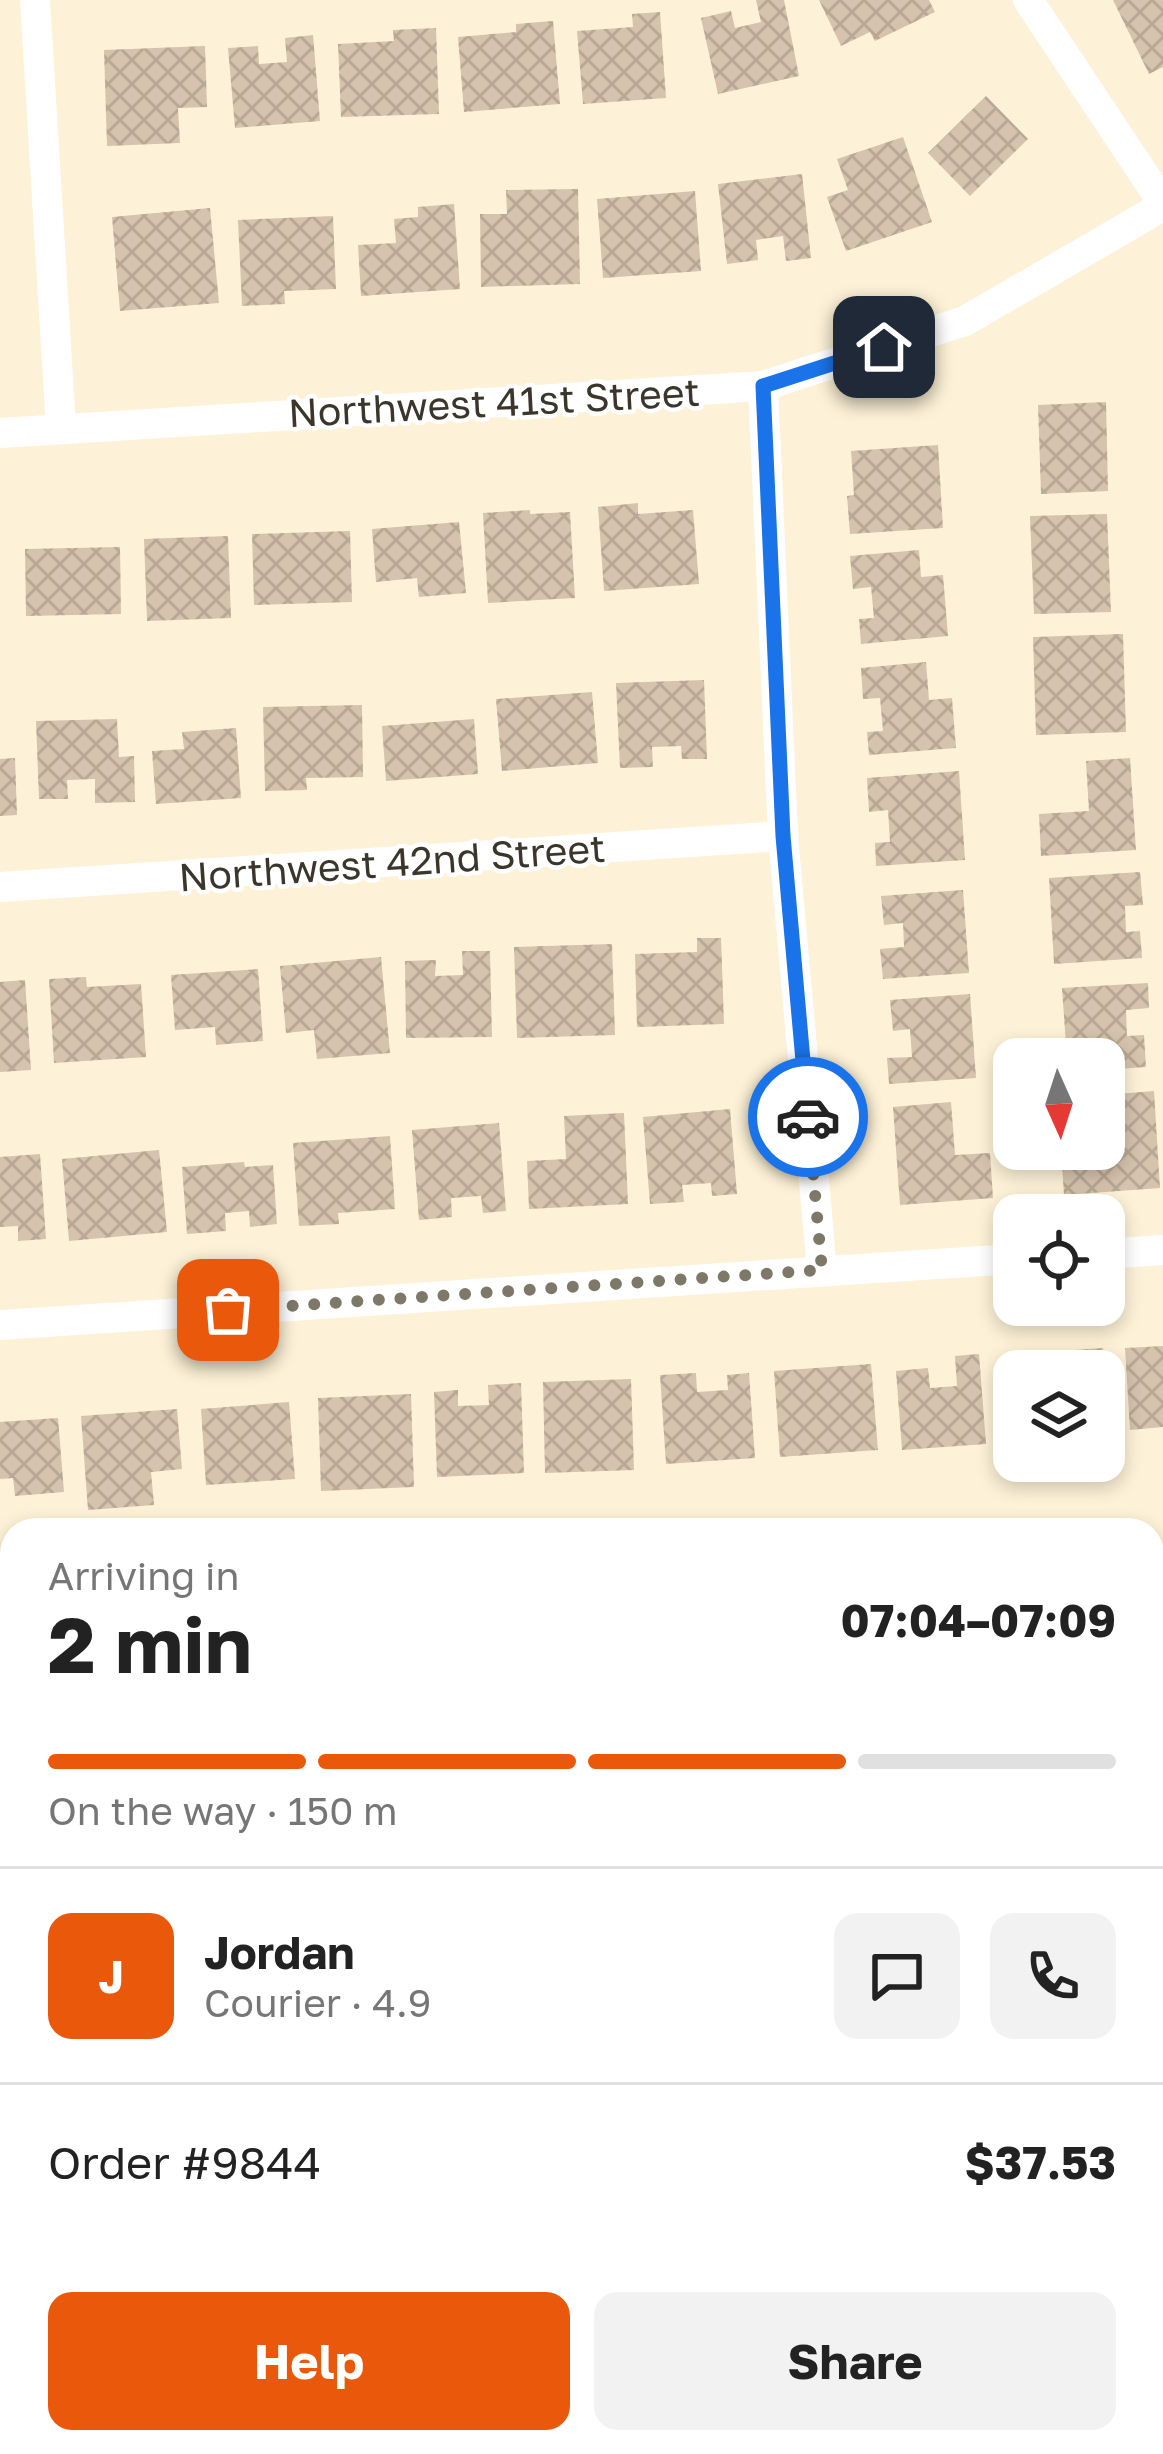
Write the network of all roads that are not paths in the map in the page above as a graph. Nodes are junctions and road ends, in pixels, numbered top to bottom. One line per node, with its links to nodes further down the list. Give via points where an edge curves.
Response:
1 (35, 0): 5 (street)
2 (1028, 0): 3 (street)
3 (1163, 205): 4 (street, Northwest 41st Street, via 965,321)
4 (763, 386): 5 (street, Northwest 41st Street); 7 (street)
5 (62, 428): 6 (street, Northwest 41st Street)
6 (0, 433)
7 (783, 836): 8 (street, Northwest 42nd Street); 12 (street)
8 (0, 887)
9 (1163, 1250): 10 (street)
10 (1125, 1253)
11 (993, 1260): 12 (street)
12 (822, 1270): 13 (street)
13 (0, 1325)

